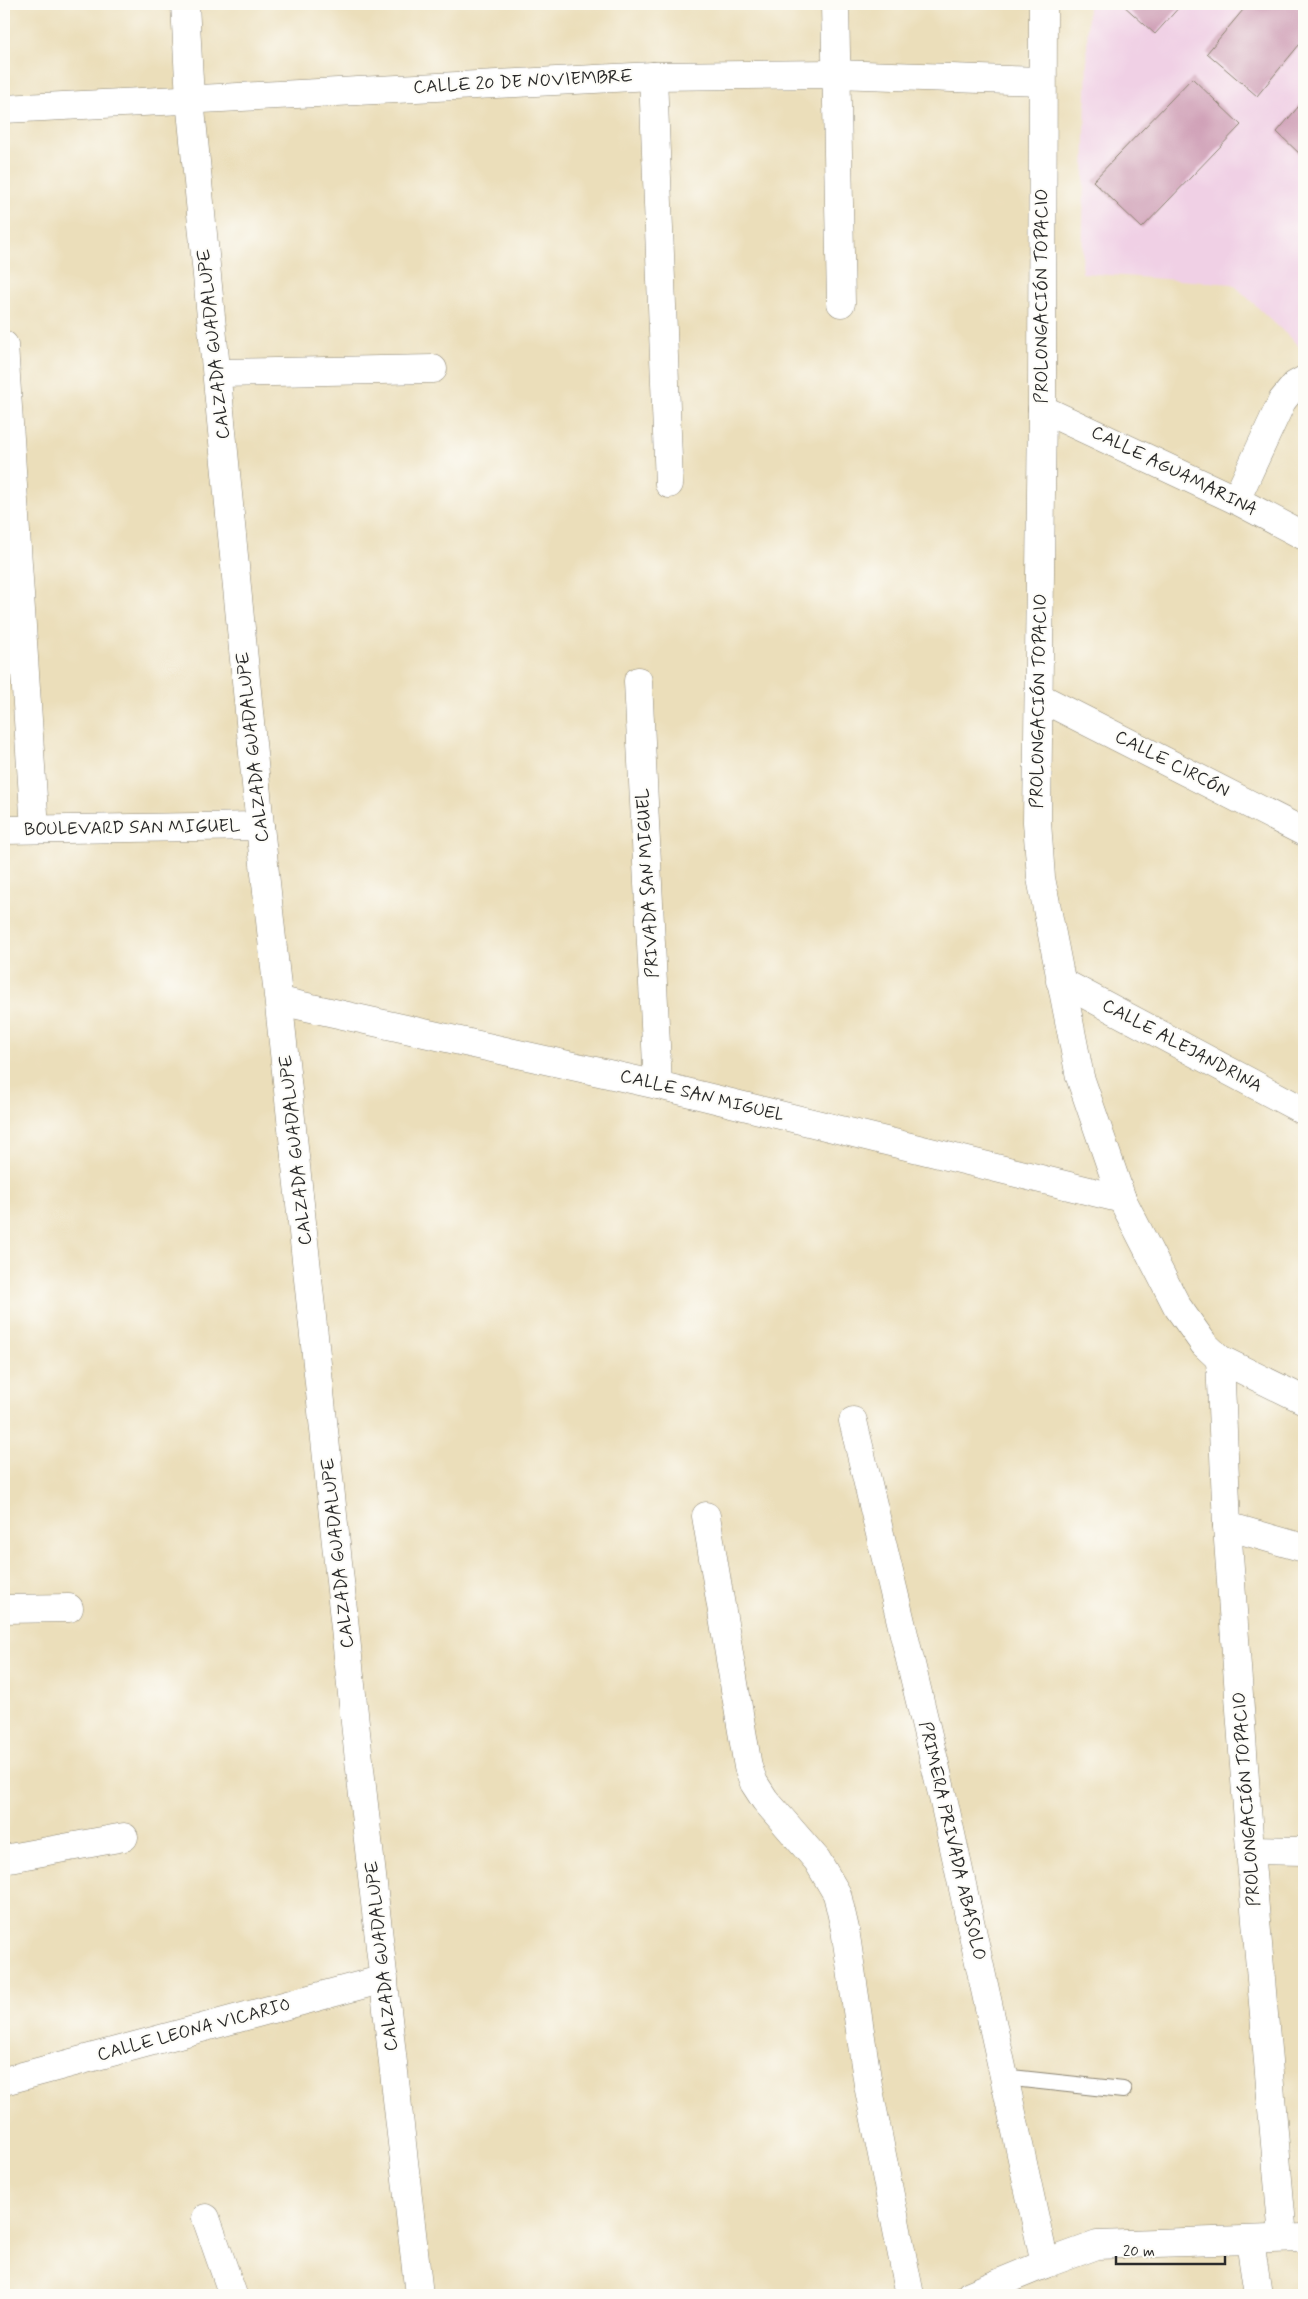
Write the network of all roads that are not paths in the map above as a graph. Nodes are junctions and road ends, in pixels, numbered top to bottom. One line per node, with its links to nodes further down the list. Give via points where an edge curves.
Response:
1 (185, 4): 7 (street, CALZADA GUADALUPE)
2 (835, 4): 4 (street)
3 (1043, 4): 6 (street, PROLONGACIÓN TOPACIO)
4 (835, 74): 5 (street, CALLE 20 DE NOVIEMBRE); 6 (street, CALLE 20 DE NOVIEMBRE); 9 (street)
5 (653, 76): 7 (street, CALLE 20 DE NOVIEMBRE); 15 (street)
6 (1042, 81): 14 (street, PROLONGACIÓN TOPACIO)
7 (190, 99): 8 (street, CALLE 20 DE NOVIEMBRE); 12 (street, CALZADA GUADALUPE)
8 (4, 109)
9 (841, 303)
10 (4, 345): 21 (street)
11 (434, 369): 12 (street)
12 (217, 373): 20 (street, CALZADA GUADALUPE)
13 (1304, 380): 16 (street, via 1294,385 1282,401)
14 (1042, 409): 16 (street, CALLE AGUAMARINA); 19 (street, PROLONGACIÓN TOPACIO)
15 (669, 484)
16 (1236, 500): 17 (street, CALLE AGUAMARINA)
17 (1304, 536)
18 (638, 681): 26 (street, PRIVADA SAN MIGUEL)
19 (1039, 697): 23 (street, CALLE CIRCÓN); 24 (street, PROLONGACIÓN TOPACIO, via 1038,855)
20 (260, 826): 21 (street, BOULEVARD SAN MIGUEL); 25 (street, CALZADA GUADALUPE)
21 (34, 829): 22 (street, BOULEVARD SAN MIGUEL)
22 (4, 830)
23 (1304, 832)
24 (1060, 981): 27 (street, CALLE ALEJANDRINA); 28 (street, PROLONGACIÓN TOPACIO, via 1080,1077)
25 (280, 1001): 26 (street, CALLE SAN MIGUEL); 41 (street, CALZADA GUADALUPE)
26 (658, 1084): 28 (street, CALLE SAN MIGUEL)
27 (1304, 1111)
28 (1122, 1199): 29 (street, PROLONGACIÓN TOPACIO, via 1177,1306 1204,1344)
29 (1220, 1359): 30 (street, PROLONGACIÓN TOPACIO); 33 (street, PROLONGACIÓN TOPACIO)
30 (1304, 1400)
31 (853, 1421): 42 (street, PRIMERA PRIVADA ABASOLO, via 944,1802)
32 (706, 1516): 51 (street, via 748,1767 764,1800 817,1860 837,1894 868,2085)
33 (1227, 1526): 34 (street); 38 (street, PROLONGACIÓN TOPACIO)
34 (1304, 1548)
35 (69, 1608): 36 (street)
36 (4, 1609)
37 (124, 1837): 40 (street)
38 (1250, 1850): 39 (street); 46 (street, PROLONGACIÓN TOPACIO)
39 (1304, 1851)
40 (4, 1858)
41 (384, 1979): 43 (street, CALLE LEONA VICARIO); 50 (street, CALZADA GUADALUPE)
42 (1003, 2077): 44 (lane); 48 (street, PRIMERA PRIVADA ABASOLO)
43 (4, 2081)
44 (1123, 2090)
45 (206, 2218): 49 (street)
46 (1293, 2238): 47 (street)
47 (1250, 2241): 48 (street, via 1097,2245); 53 (street)
48 (1045, 2264): 52 (street)
49 (233, 2295)
50 (420, 2295)
51 (910, 2295)
52 (970, 2295)
53 (1258, 2295)

